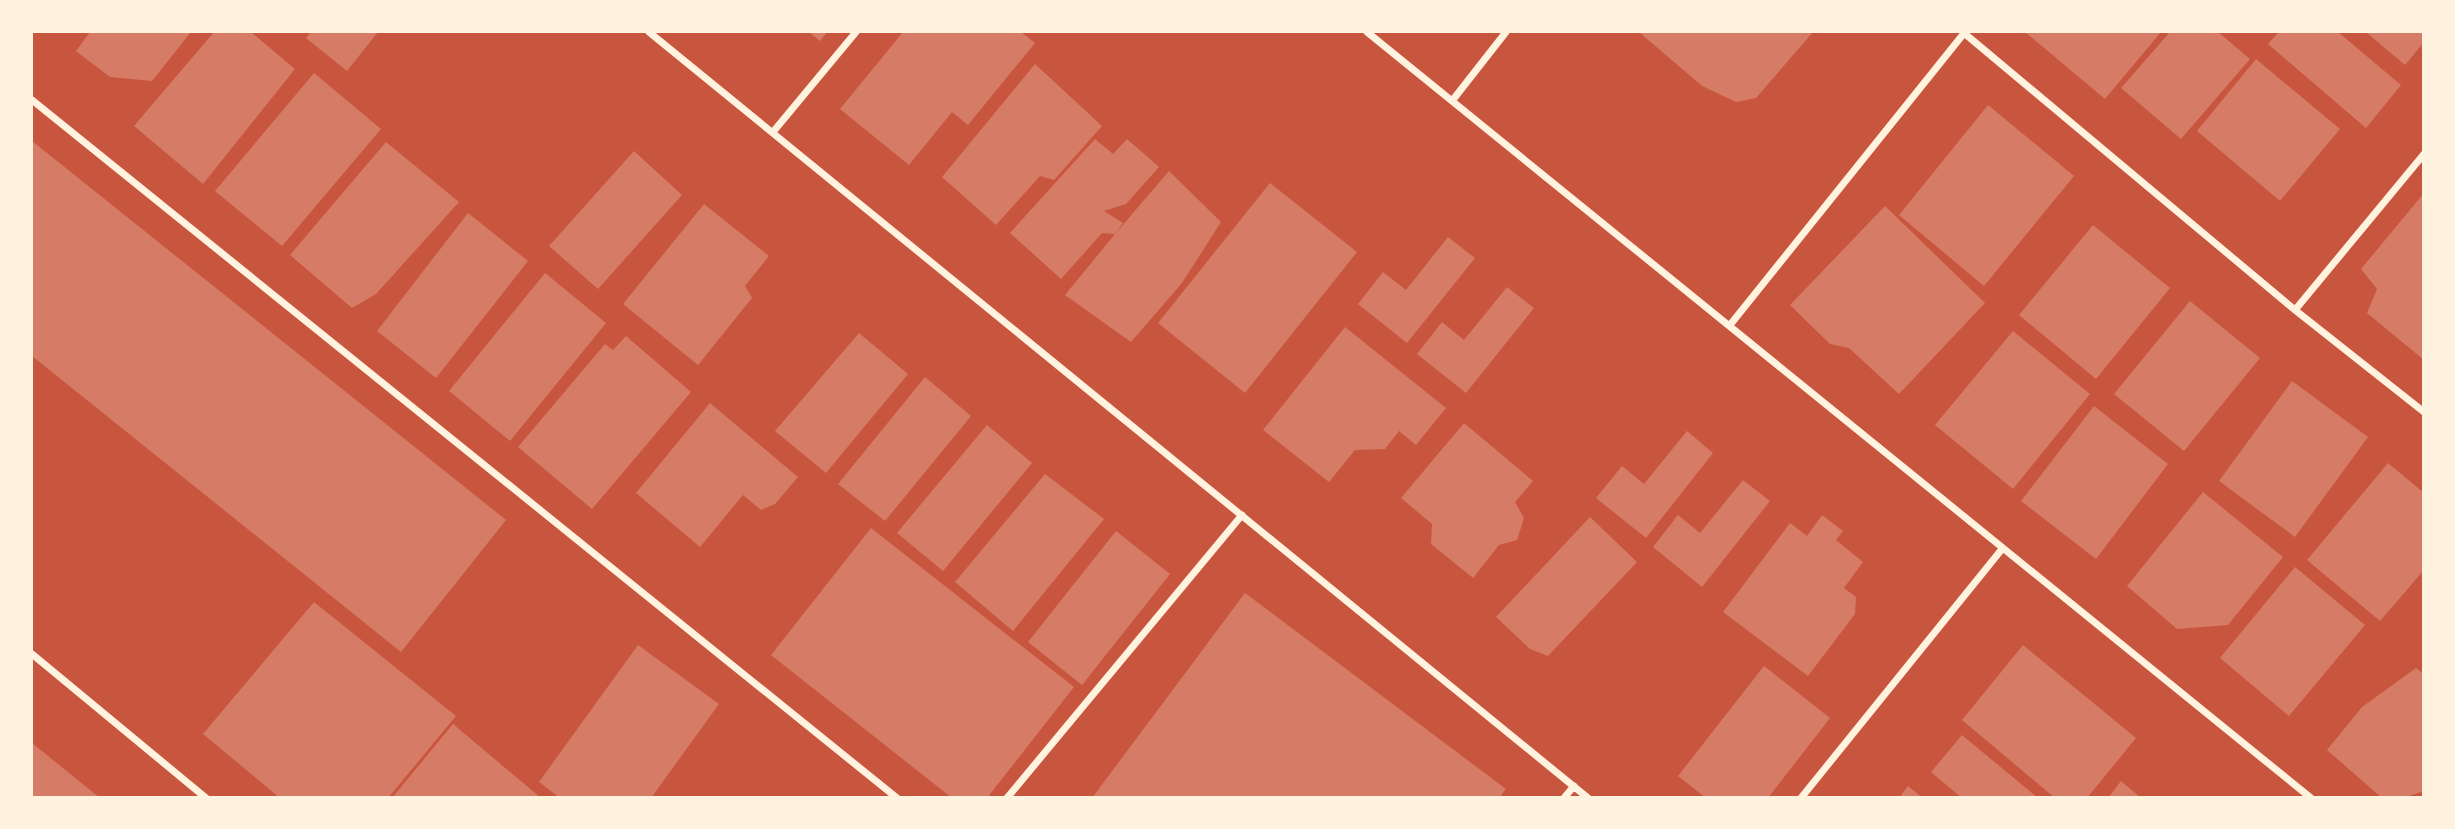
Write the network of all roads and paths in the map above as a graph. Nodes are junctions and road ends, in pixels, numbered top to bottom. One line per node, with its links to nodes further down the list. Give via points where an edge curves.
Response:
1 (649, 32): 8 (street)
2 (856, 32): 8 (street)
3 (1367, 32): 7 (street)
4 (1507, 32): 7 (street)
5 (1964, 32): 10 (street); 11 (street)
6 (32, 100): 18 (street)
7 (1452, 101): 11 (street)
8 (772, 132): 13 (street)
9 (2424, 154): 10 (street)
10 (2295, 310): 12 (street)
11 (1730, 325): 14 (street)
12 (2424, 412)
13 (1242, 515): 16 (street); 19 (street)
14 (2002, 549): 22 (street); 23 (street)
15 (32, 654): 17 (street)
16 (1574, 786): 20 (street); 21 (street)
17 (206, 797)
18 (897, 797)
19 (1007, 797)
20 (1564, 797)
21 (1588, 797)
22 (1801, 797)
23 (2311, 797)

